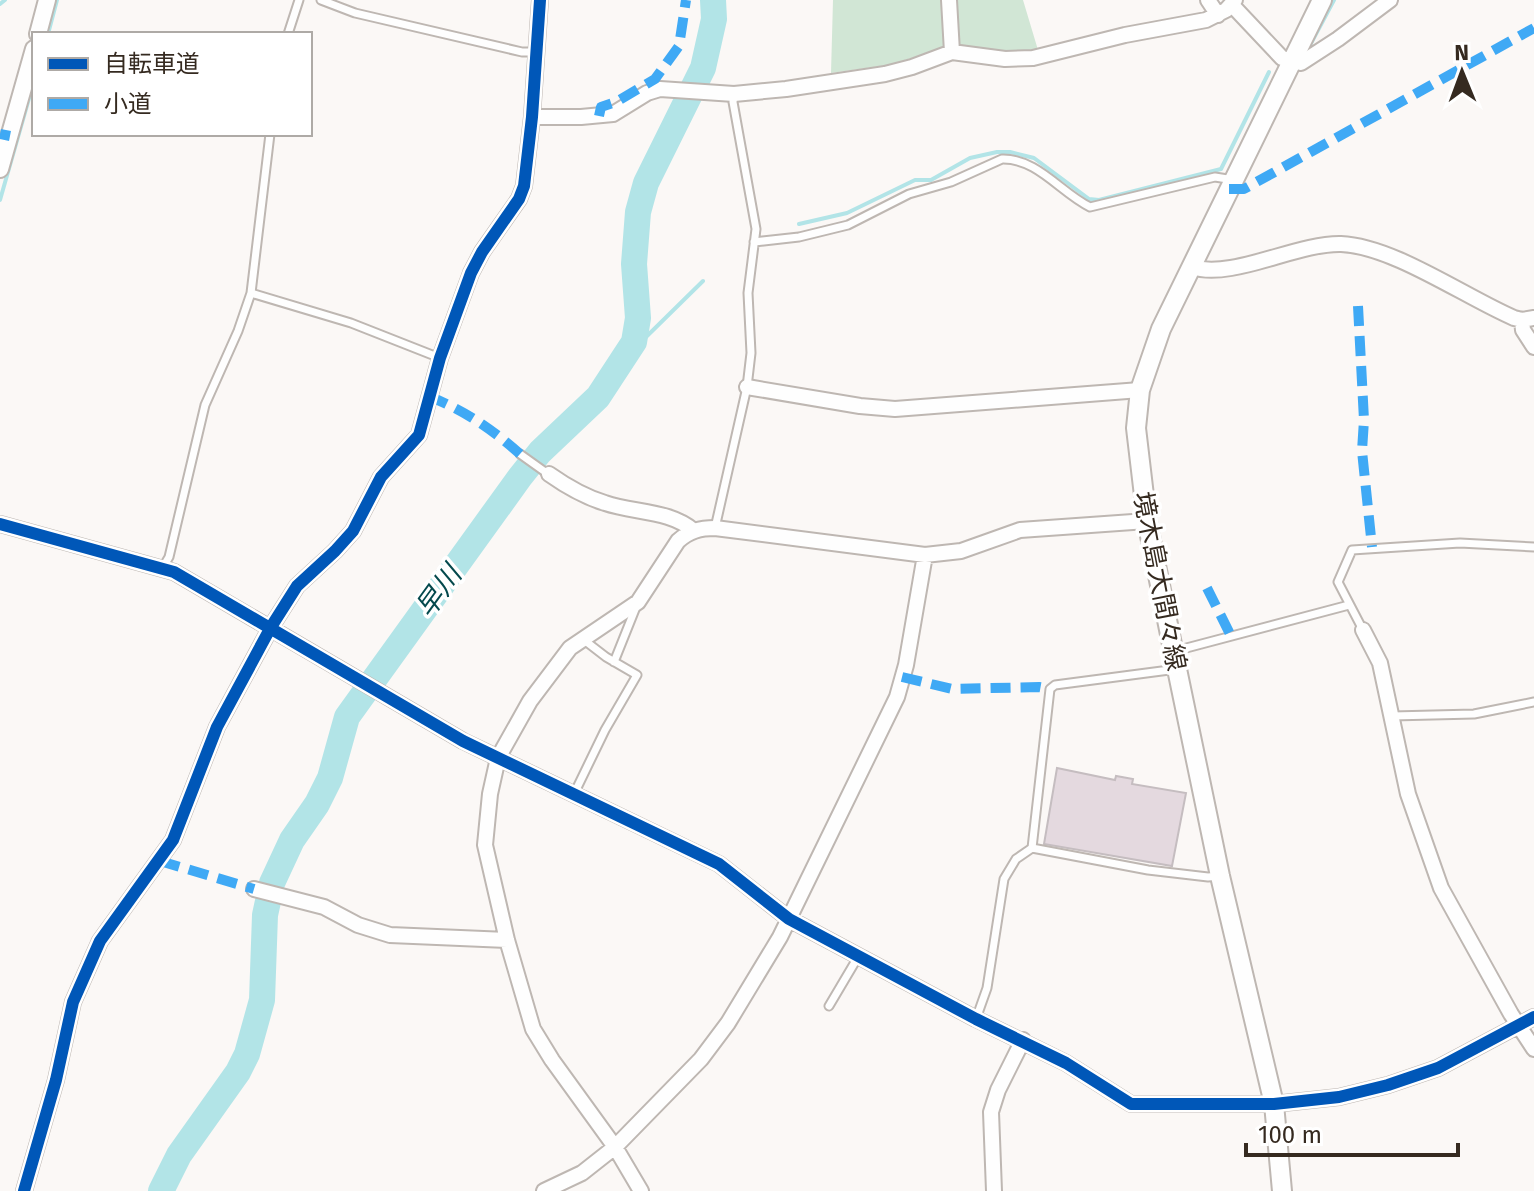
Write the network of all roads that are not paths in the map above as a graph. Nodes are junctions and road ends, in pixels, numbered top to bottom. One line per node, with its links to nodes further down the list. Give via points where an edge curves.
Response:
1 (47, 0): 11 (street)
2 (299, 0): 12 (lane)
3 (321, 0): 13 (lane, via 355,13)
4 (540, 0): 13 (street)
5 (949, 0): 14 (street)
6 (1208, 0): 10 (street)
7 (1322, 0): 16 (main road, 境木島大間々線)
8 (1390, 0): 16 (street, via 1309,59)
9 (1233, 2): 10 (street); 16 (street)
10 (1218, 15): 14 (street, via 1033,58)
11 (39, 32)
12 (289, 32)
13 (535, 52): 18 (street)
14 (952, 52): 17 (street, via 885,74)
15 (32, 56): 20 (street)
16 (1291, 62): 21 (main road, 境木島大間々線)
17 (734, 94): 18 (street, via 667,89 647,93 613,114); 22 (lane, via 755,218)
18 (532, 117): 27 (street, via 524,186 471,273)
19 (270, 136): 24 (lane)
20 (0, 169)
21 (1234, 180): 22 (lane, via 1215,177 1090,207 1030,166 1002,159 896,199 848,225); 23 (main road, 境木島大間々線)
22 (754, 242): 28 (lane)
23 (1192, 267): 25 (street, via 1211,271 1322,245 1350,245 1385,254); 29 (main road, 境木島大間々線, via 1161,329)
24 (251, 293): 27 (lane, via 351,323); 38 (lane, via 205,405)
25 (1528, 319): 26 (street, via 1523,330)
26 (1534, 347)
27 (440, 358): 41 (street, via 419,435 381,477 353,531 297,586)
28 (747, 387): 29 (street, via 895,409); 34 (lane)
29 (1140, 390): 32 (main road, 境木島大間々線, via 1136,428)
30 (520, 454): 31 (lane)
31 (549, 474): 35 (street, via 606,504 681,521)
32 (1147, 521): 37 (street, via 1032,528 961,551); 44 (main road, 境木島大間々線)
33 (0, 524): 38 (street)
34 (715, 528): 35 (street); 37 (street)
35 (694, 531): 39 (street, via 678,541)
36 (1534, 547): 40 (lane, via 1460,543 1356,548 1338,582)
37 (925, 555): 53 (street, via 897,697)
38 (163, 567): 41 (street)
39 (638, 602): 43 (street); 45 (lane)
40 (1349, 605): 42 (lane); 44 (lane)
41 (271, 627): 48 (street); 64 (street, via 217,727 173,840 118,913 87,967 73,1002)
42 (1363, 630): 47 (street, via 1380,663)
43 (581, 638): 45 (lane); 48 (street, via 530,701)
44 (1175, 660): 50 (lane, via 1050,689); 51 (main road, 境木島大間々線)
45 (614, 662): 49 (lane, via 637,675)
46 (1534, 702): 47 (lane, via 1474,714)
47 (1390, 716): 59 (street, via 1408,794 1441,888)
48 (498, 758): 49 (street); 54 (street, via 485,845)
49 (574, 794): 53 (street, via 719,864)
50 (1032, 848): 51 (lane, via 1148,870); 58 (lane, via 1016,859 1004,879 989,976)
51 (1220, 876): 62 (main road, 境木島大間々線)
52 (254, 889): 54 (street, via 324,907 390,935)
53 (789, 919): 55 (street); 63 (street, via 701,1059)
54 (507, 940): 63 (street, via 533,1029)
55 (858, 957): 56 (lane); 58 (street)
56 (829, 1006)
57 (1534, 1017): 59 (street)
58 (976, 1019): 60 (street)
59 (1519, 1024): 61 (street); 62 (street, via 1411,1078 1339,1097)
60 (1023, 1040): 62 (street, via 1137,1106); 67 (street, via 991,1112)
61 (1534, 1049)
62 (1274, 1104): 68 (main road, 境木島大間々線)
63 (615, 1147): 65 (street, via 582,1173); 66 (street)
64 (24, 1191)
65 (544, 1191)
66 (641, 1191)
67 (994, 1191)
68 (1282, 1191)

